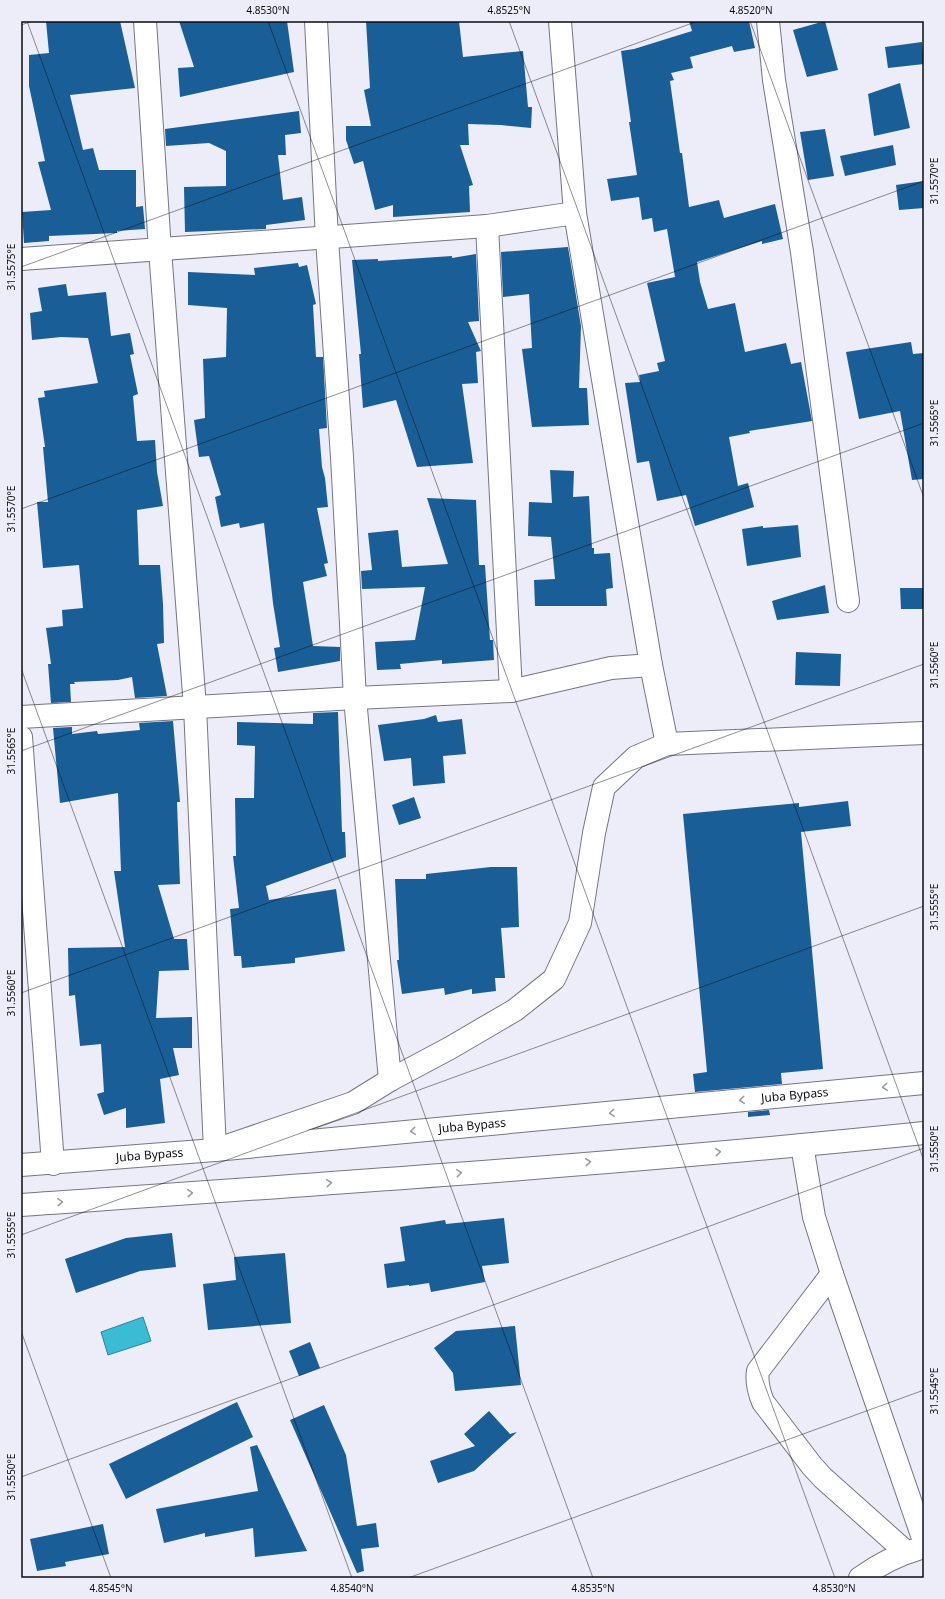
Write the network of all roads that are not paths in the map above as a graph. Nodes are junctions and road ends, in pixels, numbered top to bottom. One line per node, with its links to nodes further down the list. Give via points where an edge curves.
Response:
1 (145, 21): 8 (street)
2 (316, 21): 7 (street)
3 (560, 21): 5 (street)
4 (768, 21): 10 (street, via 774,80 802,252)
5 (576, 213): 6 (street); 11 (street)
6 (487, 226): 7 (street); 12 (street)
7 (327, 239): 8 (street); 13 (street)
8 (160, 250): 9 (street); 14 (street)
9 (21, 259)
10 (848, 601)
11 (651, 665): 12 (street, via 611,668); 18 (street)
12 (511, 691): 13 (street)
13 (355, 698): 14 (street); 19 (street)
14 (195, 707): 15 (street); 23 (street)
15 (21, 717)
16 (924, 733): 18 (street)
17 (21, 737): 24 (street)
18 (667, 744): 19 (street, via 636,757 604,787 580,923 554,979 515,1010)
19 (390, 1080): 23 (street, via 354,1103)
20 (924, 1084): 23 (street, Juba Bypass, one-way to 23)
21 (924, 1133): 22 (street)
22 (802, 1145): 26 (street, one-way to 22); 27 (street, via 814,1217)
23 (215, 1150): 24 (street, Juba Bypass)
24 (53, 1164): 25 (street, Juba Bypass)
25 (21, 1165)
26 (21, 1205)
27 (832, 1274): 28 (street); 29 (street, via 758,1370 758,1391 763,1402 823,1478)
28 (924, 1541)
29 (915, 1549): 30 (street, via 875,1567)
30 (860, 1578)

